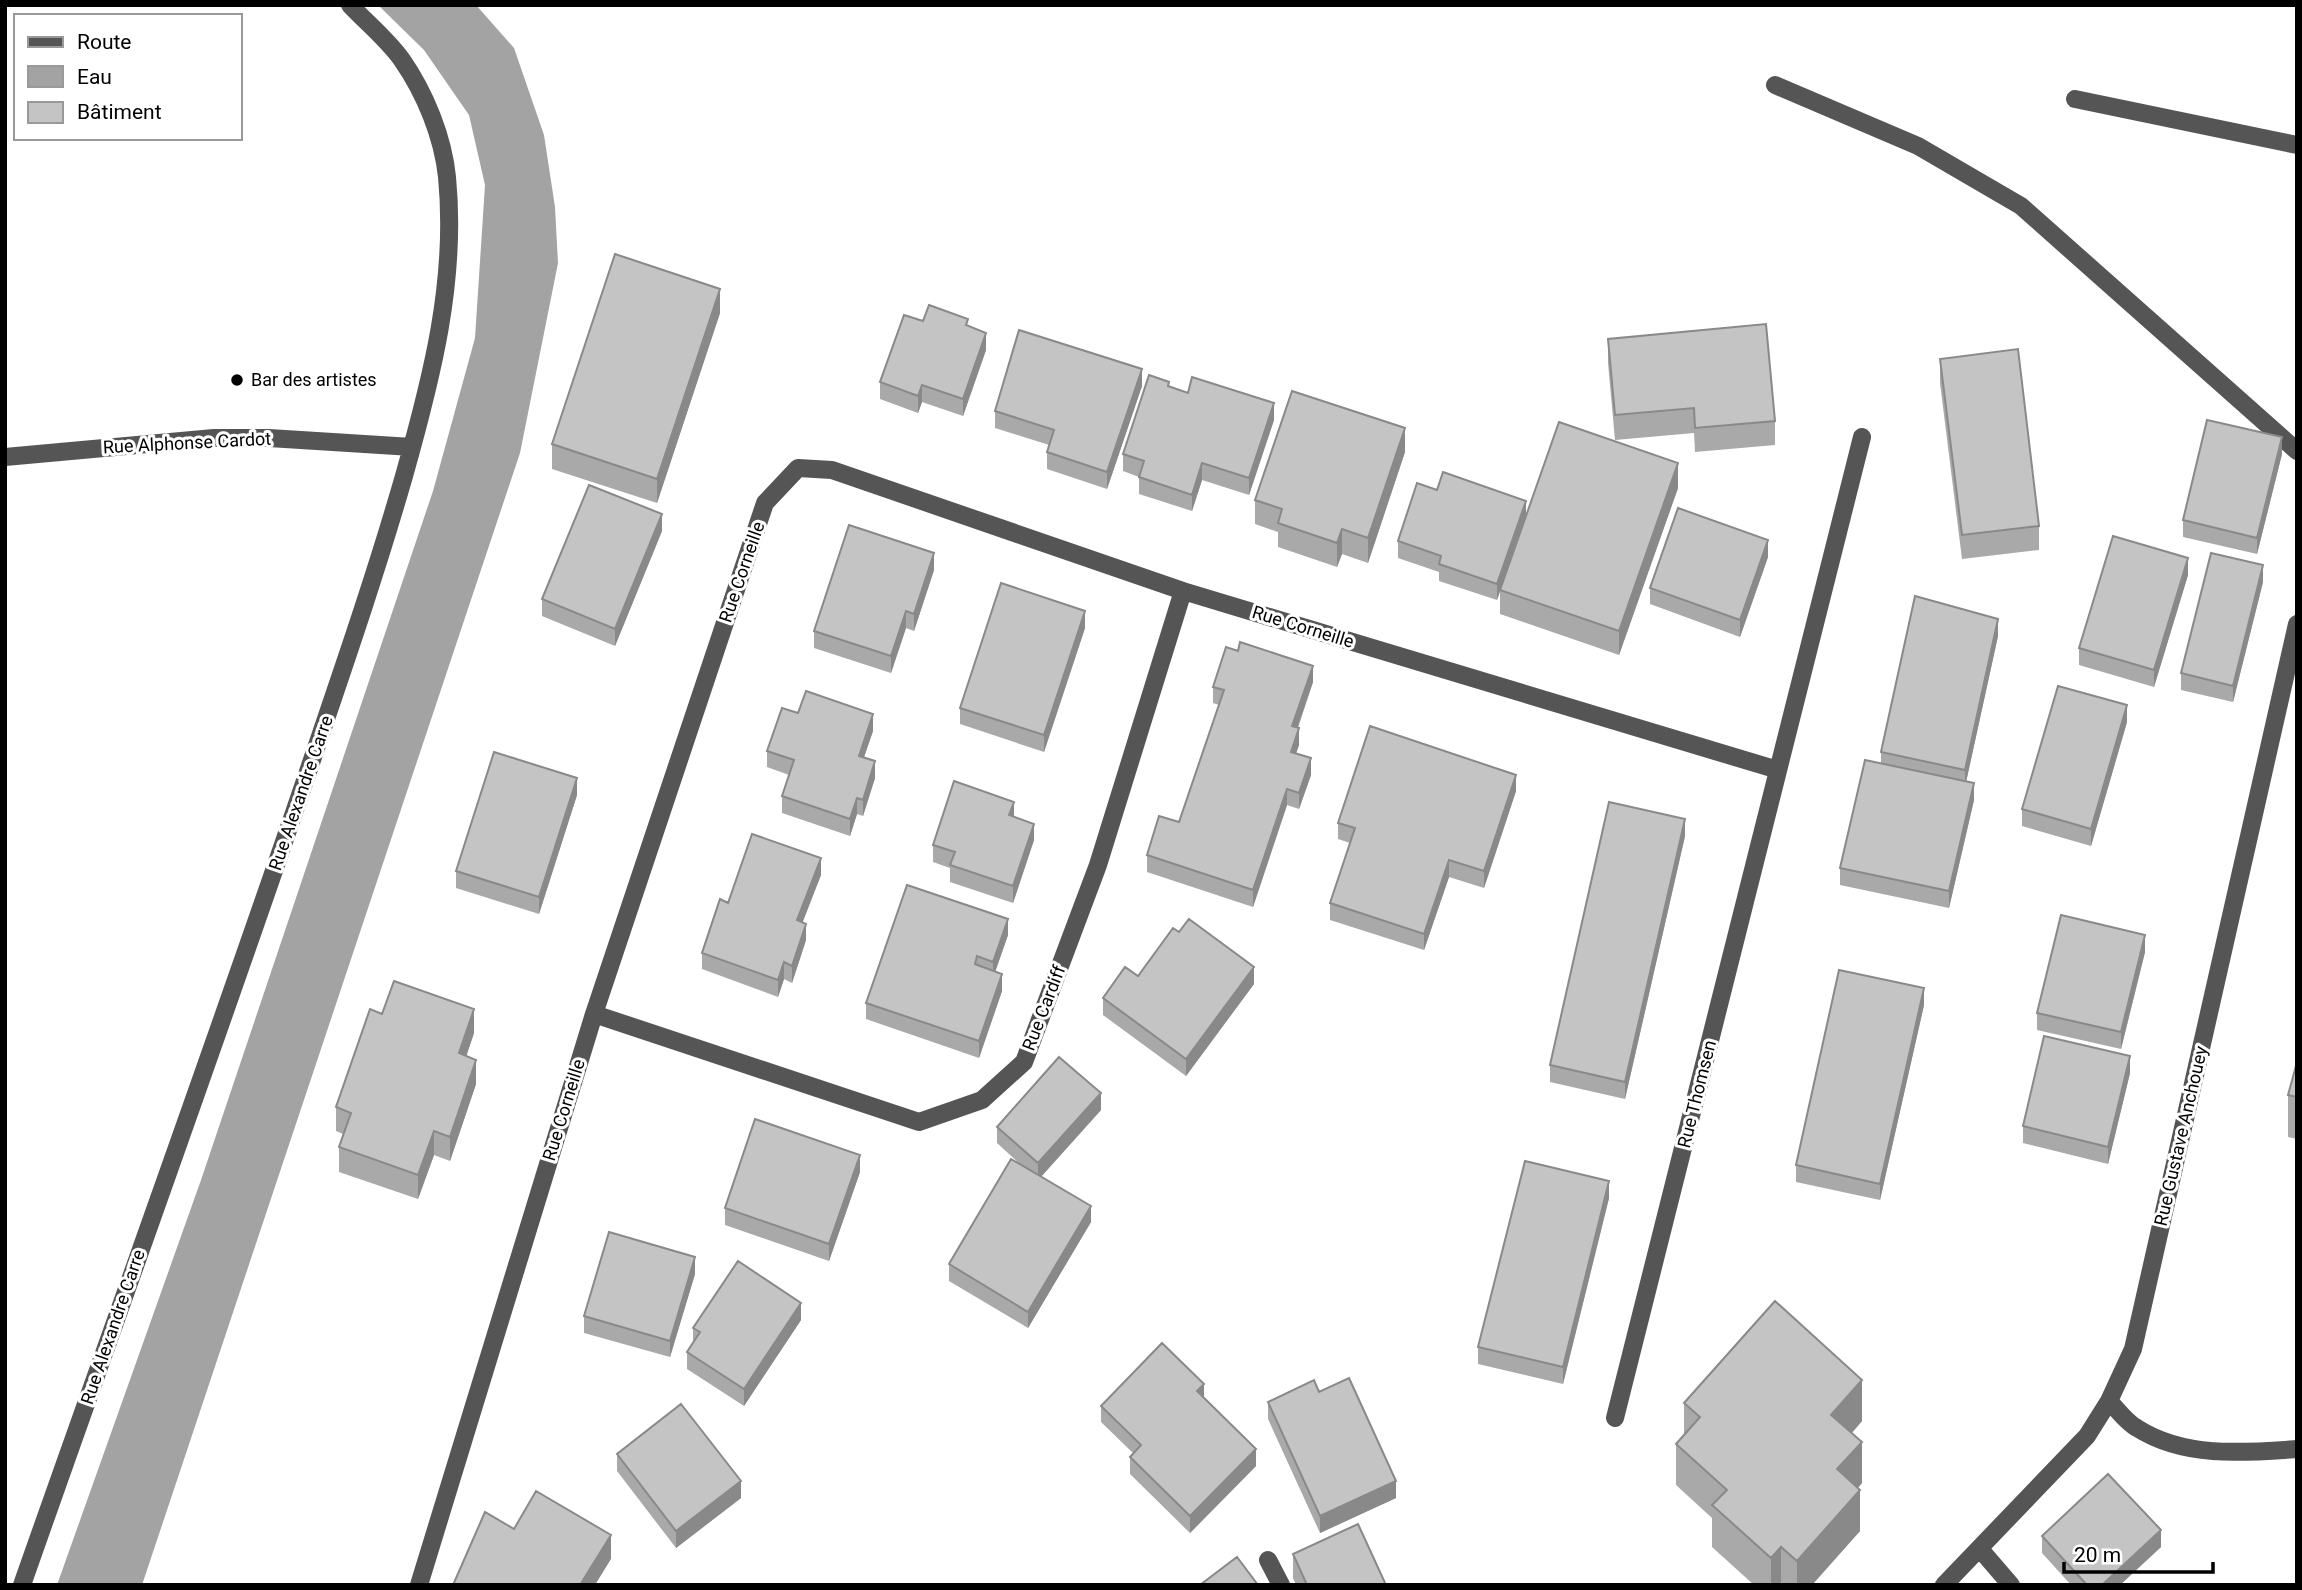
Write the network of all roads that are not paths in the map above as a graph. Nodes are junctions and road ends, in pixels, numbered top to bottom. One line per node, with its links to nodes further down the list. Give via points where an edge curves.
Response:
1 (350, 5): 6 (street, Rue Alexandre Carre, via 400,57 420,90 447,171 447,284 435,365)
2 (1775, 85): 7 (street, via 1918,146 2021,206)
3 (2075, 99): 4 (street)
4 (2297, 145)
5 (1861, 437): 11 (street, Rue Thomsen)
6 (412, 447): 8 (street, Rue Alphonse Cardot, via 214,438); 18 (street, Rue Alexandre Carre, via 378,567 291,822)
7 (2297, 451)
8 (5, 457)
9 (1183, 591): 11 (street, Rue Corneille); 12 (street, Rue Cardiff, via 1098,865 1024,1062 982,1100 919,1122); 12 (street, Rue Corneille, via 832,470 798,468 765,503)
10 (2297, 624): 13 (street, Rue Gustave Anchouey, via 2133,1349)
11 (1778, 770): 14 (street, Rue Thomsen)
12 (594, 1014): 19 (street, Rue Corneille)
13 (2109, 1401): 15 (street, via 2135,1427 2175,1447 2249,1453); 16 (street, Rue Gustave Anchouey, via 2087,1436)
14 (1615, 1418)
15 (2297, 1448)
16 (1980, 1549): 21 (street, Rue Gustave Anchouey); 22 (street)
17 (1268, 1560): 20 (street)
18 (22, 1585)
19 (419, 1585)
20 (1281, 1585)
21 (1944, 1585)
22 (2011, 1585)

